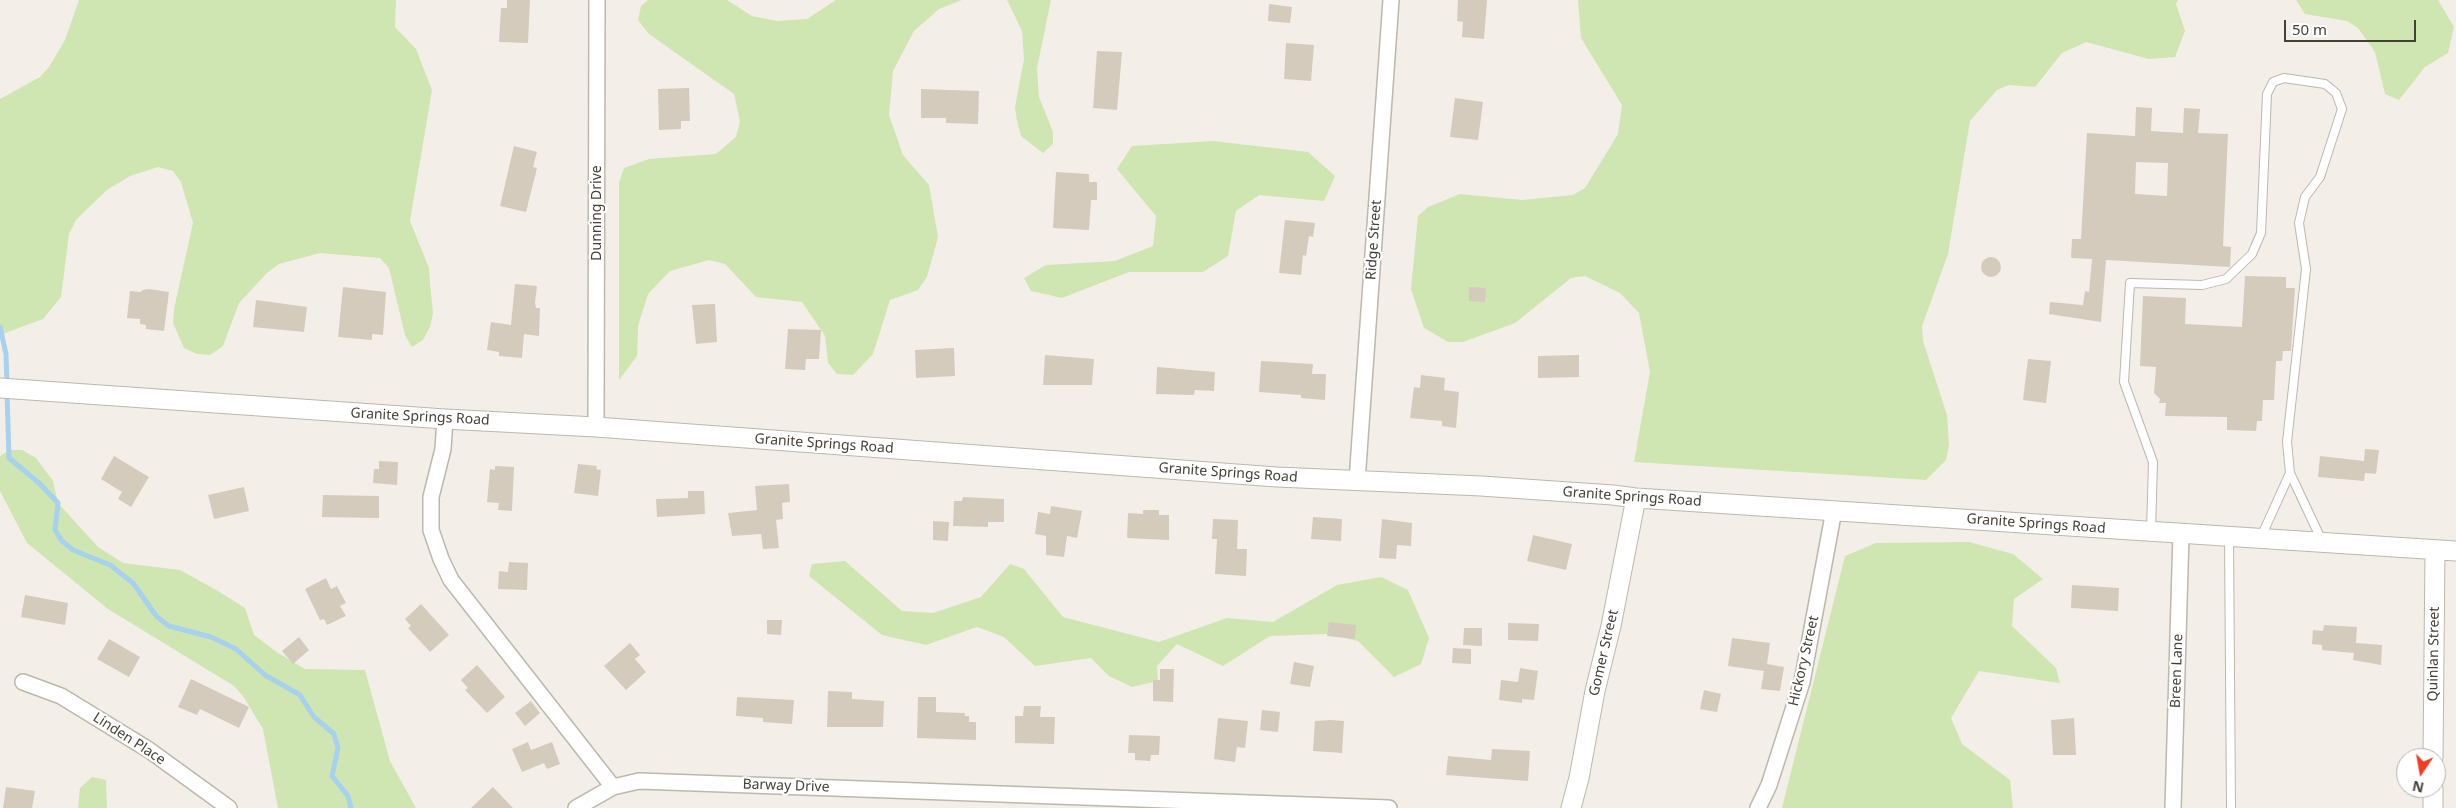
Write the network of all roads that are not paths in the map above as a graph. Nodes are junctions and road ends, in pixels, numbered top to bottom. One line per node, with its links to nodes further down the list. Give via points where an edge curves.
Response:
1 (597, 0): 5 (street, Dunning Drive)
2 (1391, 0): 7 (street, Ridge Street)
3 (9, 389): 4 (street, Granite Springs Road)
4 (445, 419): 5 (street, Granite Springs Road); 19 (street, via 443,450 431,497 431,530 441,559 451,580)
5 (596, 427): 7 (street, Granite Springs Road)
6 (2290, 473): 10 (lane, via 2289,413 2306,269 2299,223 2305,197 2320,177 2342,109 2336,93 2325,84 2284,78 2273,82 2267,94 2261,233 2252,254 2226,279 2202,285 2130,283 2124,382 2153,462); 13 (lane); 14 (lane)
7 (1357, 481): 8 (street, Granite Springs Road, via 1481,486)
8 (1636, 498): 9 (street, Granite Springs Road); 23 (street, Gomer Street, via 1579,778)
9 (1834, 510): 10 (street, Granite Springs Road); 24 (street, Hickory Street, via 1802,682 1769,785)
10 (2151, 532): 11 (street, Granite Springs Road)
11 (2181, 534): 12 (street, Granite Springs Road); 25 (street, Breen Lane)
12 (2229, 537): 13 (street, Granite Springs Road); 26 (lane)
13 (2260, 539): 14 (street, Granite Springs Road)
14 (2323, 543): 15 (street, Granite Springs Road)
15 (2435, 550): 16 (street, Granite Springs Road); 18 (street, Quinlan Street)
16 (2456, 551)
17 (23, 682): 20 (street, Linden Place, via 61,696 101,720 150,750)
18 (2433, 748)
19 (613, 787): 21 (street, Barway Drive); 22 (street, Barway Drive, via 639,780)
20 (229, 808)
21 (576, 808)
22 (1389, 808)
23 (1570, 808)
24 (1758, 808)
25 (2173, 808)
26 (2231, 808)

